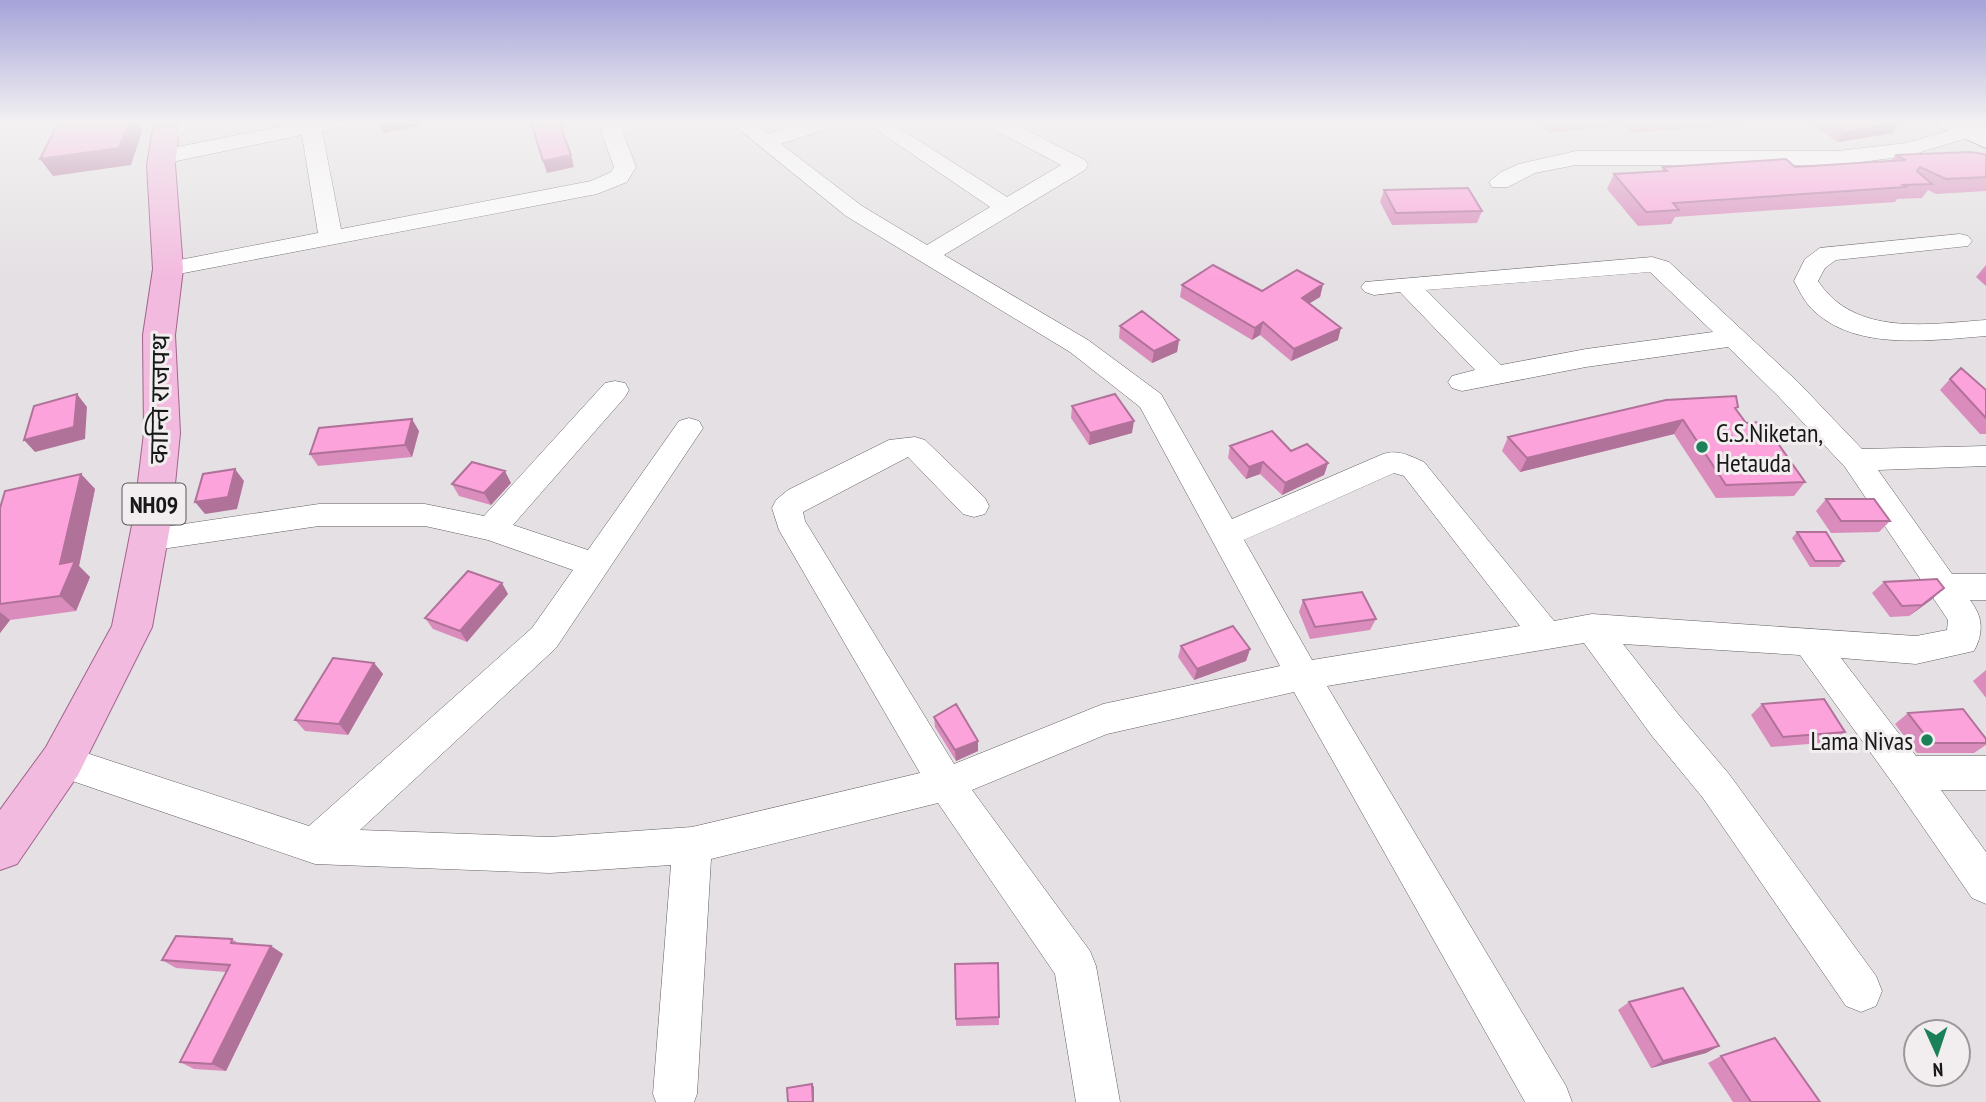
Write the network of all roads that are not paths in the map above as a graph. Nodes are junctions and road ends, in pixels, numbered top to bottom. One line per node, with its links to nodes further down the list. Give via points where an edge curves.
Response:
1 (169, 173): 13 (main road, कान्ति राजपथ / NH09)
2 (319, 173): 10 (street)
3 (621, 173): 10 (street, via 597,187)
4 (806, 173): 12 (street, via 854,211)
5 (954, 173): 9 (street)
6 (1063, 173): 9 (street)
7 (1512, 173): 8 (street)
8 (1500, 182)
9 (1006, 207): 12 (street)
10 (331, 238): 13 (street)
11 (1960, 241): 16 (street, via 1829,253 1814,264 1806,281 1812,296 1828,310 1874,330)
12 (927, 255): 26 (street, via 1079,346 1151,401)
13 (168, 269): 27 (main road, कान्ति राजपथ / NH09, via 159,335 162,433)
14 (1406, 285): 15 (street); 17 (street, via 1652,264); 18 (street)
15 (1374, 286)
16 (1986, 328)
17 (1733, 338): 18 (street, via 1586,358); 23 (street)
18 (1496, 376): 19 (street)
19 (1462, 382)
20 (615, 390): 25 (street)
21 (689, 428): 28 (street)
22 (1986, 456): 23 (street)
23 (1855, 460): 29 (street)
24 (974, 506): 38 (street, via 915,447 908,446 787,508 790,522)
25 (491, 529): 27 (street, via 425,514 319,515); 28 (street)
26 (1225, 536): 32 (street, via 1394,461 1404,463 1414,469); 34 (street)
27 (148, 539): 35 (main road, कान्ति राजपथ / NH09, via 132,627)
28 (594, 565): 40 (street, via 544,638)
29 (1942, 586): 30 (street); 33 (street, via 1965,618 1962,641 1916,650)
30 (1986, 587)
31 (1592, 628): 32 (street); 33 (street); 43 (street, via 1716,786)
32 (1547, 636): 34 (street)
33 (1809, 642): 36 (street)
34 (1303, 676): 38 (street, via 1103,719); 46 (street)
35 (62, 761): 40 (street); 41 (main road, कान्ति राजपथ / NH09)
36 (1907, 773): 37 (street); 42 (street)
37 (1986, 773)
38 (946, 784): 39 (street); 45 (street, via 1075,966)
39 (692, 845): 40 (street, via 550,855); 44 (street)
40 (315, 846)
41 (0, 848)
42 (1986, 885)
43 (1861, 991)
44 (674, 1094)
45 (1098, 1102)
46 (1550, 1102)

